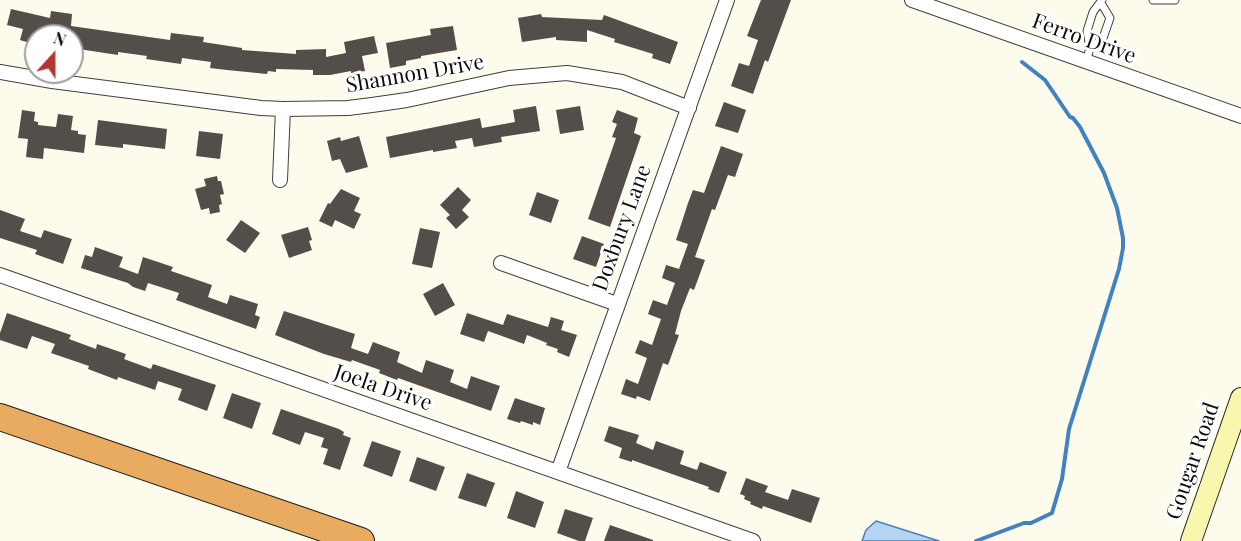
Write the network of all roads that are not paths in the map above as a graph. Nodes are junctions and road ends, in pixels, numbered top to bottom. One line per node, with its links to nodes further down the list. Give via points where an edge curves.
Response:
1 (728, 0): 9 (street, Doxbury Lane)
2 (912, 0): 7 (street, Ferro Drive)
3 (1153, 0): 4 (lane)
4 (1175, 0)
5 (1102, 1): 6 (lane, via 1093,12 1088,31); 6 (lane, via 1110,18 1103,38)
6 (1090, 48): 7 (lane)
7 (1086, 62): 11 (street, Ferro Drive)
8 (0, 72): 10 (street, Shannon Drive)
9 (689, 108): 10 (street, Shannon Drive, via 622,82 567,73 509,78 364,106); 15 (street, Doxbury Lane)
10 (283, 109): 12 (street)
11 (1241, 116)
12 (280, 180)
13 (501, 262): 15 (street)
14 (0, 275): 19 (street, Joela Drive)
15 (617, 304): 19 (street, Doxbury Lane)
16 (1241, 398): 23 (street, Gougar Road, via 1232,433)
17 (0, 417): 21 (highway)
18 (0, 433): 20 (highway)
19 (558, 472): 22 (street, Joela Drive)
20 (311, 541)
21 (361, 541)
22 (753, 541)
23 (1191, 541)

